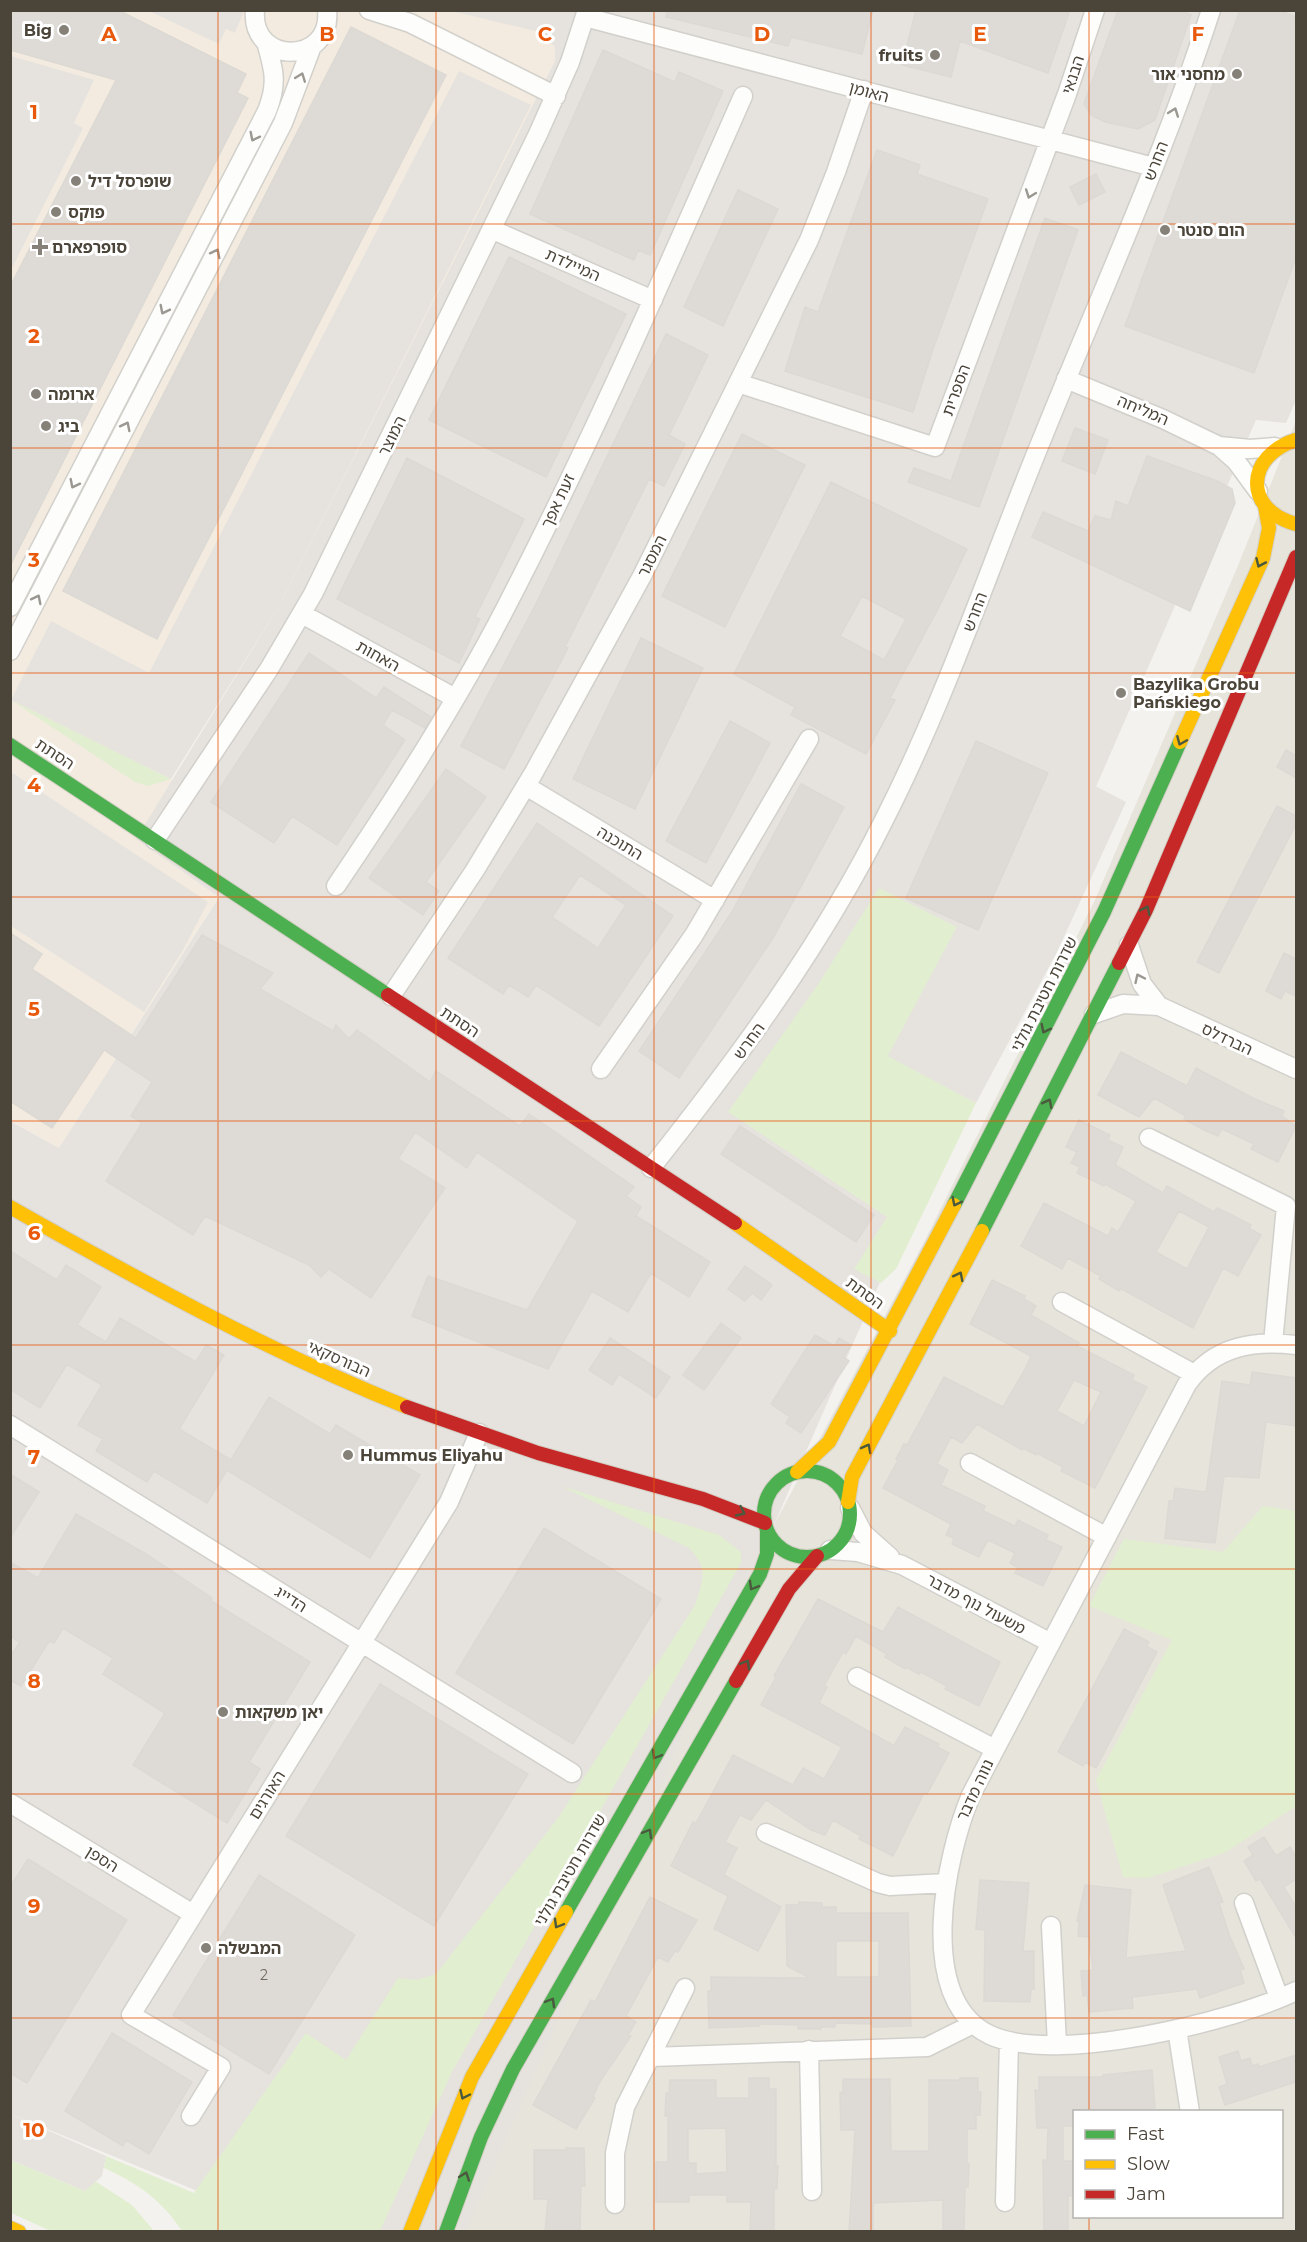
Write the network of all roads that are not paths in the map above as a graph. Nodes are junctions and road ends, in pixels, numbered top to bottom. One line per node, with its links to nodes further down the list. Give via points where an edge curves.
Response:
1 (255, 10): 7 (street, via 258,31)
2 (327, 10): 8 (street, via 325,30)
3 (369, 10): 10 (street, via 410,23)
4 (1095, 10): 12 (street, הבנאי)
5 (1211, 10): 13 (street, החרש, one-way to 5)
6 (586, 14): 9 (street, האומן); 10 (street, המוצר)
7 (266, 42): 8 (street, via 292,53); 23 (street, one-way to 23, via 275,72 267,111)
8 (312, 46): 25 (street, one-way to 8, via 283,123)
9 (864, 90): 12 (street, האומן); 17 (street, המסגר, via 819,217)
10 (556, 96): 14 (street, המוצר)
11 (743, 96): 15 (street, זעת אפך)
12 (1050, 140): 13 (street, האומן); 17 (street, הספרית, one-way to 17, via 935,447)
13 (1153, 167): 16 (street, החרש)
14 (493, 230): 15 (street, המיילדת); 24 (street, המוצר)
15 (653, 300): 26 (street, זעת אפך, via 525,569)
16 (1066, 379): 19 (street, המליחה); 40 (street, החרש, via 964,642 885,819 787,989)
17 (738, 383): 29 (street, המסגר, via 621,617)
18 (1289, 441): 19 (street, המליחה, via 1250,450); 20 (street, שדרות חטיבת גולני, via 1260,466)
19 (1219, 446): 20 (street, המליחה, via 1236,461)
20 (1261, 499): 21 (street, via 1276,518); 43 (street, שדרות חטיבת גולני, one-way to 43, via 1269,528 1263,558 1126,865)
21 (1296, 524)
22 (1296, 557): 33 (street, one-way to 22, via 1169,860)
23 (10, 607)
24 (302, 614): 26 (street, האחות); 30 (street, המוצר)
25 (10, 651)
26 (455, 698): 31 (street, זעת אפך)
27 (809, 739): 32 (street)
28 (10, 745): 30 (street, הסתת)
29 (526, 786): 32 (street, התוכנה); 34 (street, המסגר)
30 (155, 840): 34 (street, הסתת)
31 (336, 886)
32 (715, 900): 37 (street)
33 (1129, 945): 35 (street, הברדלס, one-way to 33, via 1142,984); 36 (street)
34 (391, 996): 40 (street, הסתת)
35 (1159, 1006): 36 (street, הברדלס, via 1123,1004); 38 (street, הברדלס)
36 (1094, 1014): 55 (street, one-way to 36, via 852,1477)
37 (601, 1069)
38 (1296, 1069)
39 (1149, 1138): 44 (street, via 1286,1206)
40 (651, 1168): 43 (street, הסתת)
41 (10, 1207): 48 (street, הבורסקאי, via 227,1324 364,1388)
42 (1062, 1302): 46 (street)
43 (890, 1331): 50 (street, שדרות חטיבת גולני, via 829,1442)
44 (1273, 1343): 45 (street, נווה מדבר); 46 (street, נווה מדבר, via 1225,1351)
45 (1296, 1345)
46 (1194, 1374): 57 (street, נווה מדבר)
47 (10, 1425): 60 (street, הדייג)
48 (479, 1433): 52 (street, הבורסקאי, via 597,1471); 60 (street, האורגים, via 449,1502)
49 (970, 1463): 57 (street)
50 (797, 1472): 51 (street); 55 (street, via 815,1471 830,1477 843,1489)
51 (776, 1484): 53 (street); 56 (street, via 767,1498)
52 (676, 1490): 54 (street, הבורסקאי); 56 (street, הבורסקאי, one-way to 56, via 720,1503)
53 (752, 1492)
54 (733, 1494)
55 (849, 1505): 58 (street, via 847,1530 838,1544); 59 (street, משעול נוף מדבר, via 863,1533)
56 (766, 1527): 58 (street, via 784,1550 800,1556); 87 (street, שדרות חטיבת גולני, one-way to 87, via 766,1558 760,1574 472,2077)
57 (1107, 1537): 61 (street, נווה מדבר)
58 (823, 1553): 59 (street, משעול נוף מדבר, via 867,1554); 88 (street, one-way to 58, via 477,2145 513,2068 789,1589)
59 (902, 1565): 61 (street, משעול נוף מדבר)
60 (362, 1642): 64 (street, הדייג); 69 (street, האורגים)
61 (1051, 1643): 63 (street, נווה מדבר)
62 (857, 1677): 63 (street)
63 (995, 1749): 67 (street, נווה מדבר, via 963,1812)
64 (572, 1773)
65 (10, 1803): 69 (street, הספן)
66 (766, 1833): 67 (street, via 878,1883)
67 (946, 1883): 74 (street, נווה מדבר, via 946,1972 956,2001)
68 (1244, 1903): 73 (street)
69 (193, 1914): 81 (street, האורגים, via 131,2015 221,2067)
70 (1051, 1926): 77 (street)
71 (685, 1988): 79 (street)
72 (1296, 1991): 73 (street, נווה מדבר)
73 (1279, 1998): 75 (street, נווה מדבר)
74 (974, 2024): 76 (street, נווה מדבר, via 989,2035); 78 (street, via 927,2047)
75 (1177, 2029): 77 (street, נווה מדבר); 80 (street)
76 (1008, 2041): 77 (street, נווה מדבר); 83 (street)
77 (1057, 2044)
78 (809, 2050): 79 (street); 82 (street)
79 (651, 2057): 84 (street, via 625,2107 619,2128)
80 (1190, 2110)
81 (191, 2116)
82 (812, 2191)
83 (1005, 2202)
84 (615, 2204)
85 (10, 2228): 86 (street)
86 (19, 2232)
87 (410, 2232)
88 (446, 2232)

